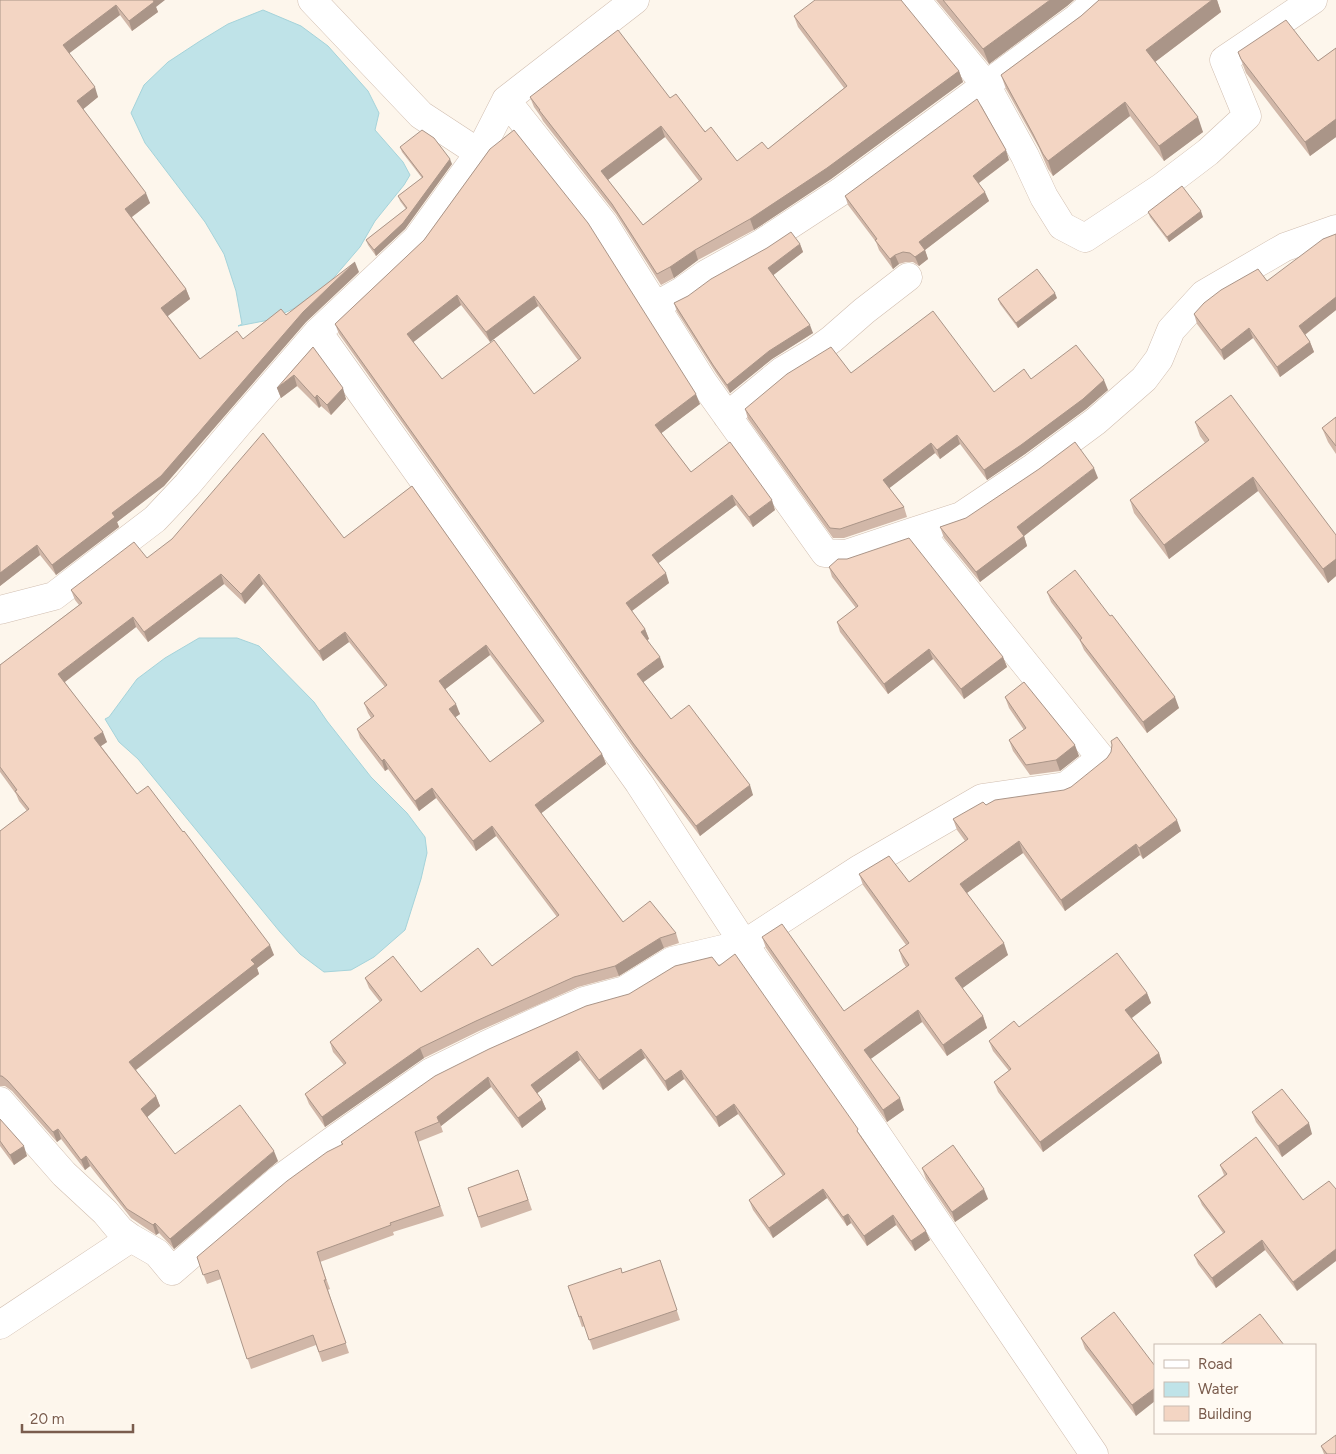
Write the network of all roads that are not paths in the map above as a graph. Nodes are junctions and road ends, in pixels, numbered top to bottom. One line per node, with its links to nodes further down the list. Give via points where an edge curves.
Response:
1 (312, 0): 8 (street, via 421,115)
2 (635, 0): 7 (street)
3 (916, 0): 6 (street)
4 (1097, 0): 6 (street, via 1078,18)
5 (1313, 0): 6 (street, via 1224,60 1247,116 1208,152 1162,187 1085,238 1062,226)
6 (986, 85): 11 (street, via 840,192)
7 (506, 100): 8 (street); 11 (street, via 604,224)
8 (479, 152): 12 (street, via 417,239)
9 (1336, 229): 14 (street, via 1285,247 1204,294 1171,330 1160,360 1144,379 1096,421 960,516)
10 (908, 277): 13 (street, via 832,339 782,371)
11 (655, 306): 13 (street)
12 (318, 332): 15 (street, via 155,520 54,596); 16 (street, via 639,783)
13 (727, 416): 14 (street, via 825,553 846,554)
14 (918, 530): 16 (street, via 1101,758 1066,786 982,798 861,868)
15 (0, 610)
16 (744, 944): 18 (street, via 672,961 625,990 584,1001 431,1072 281,1178 172,1270 158,1253); 20 (street)
17 (0, 1101): 18 (street, via 64,1174)
18 (131, 1238): 19 (street)
19 (0, 1324)
20 (1094, 1454)

